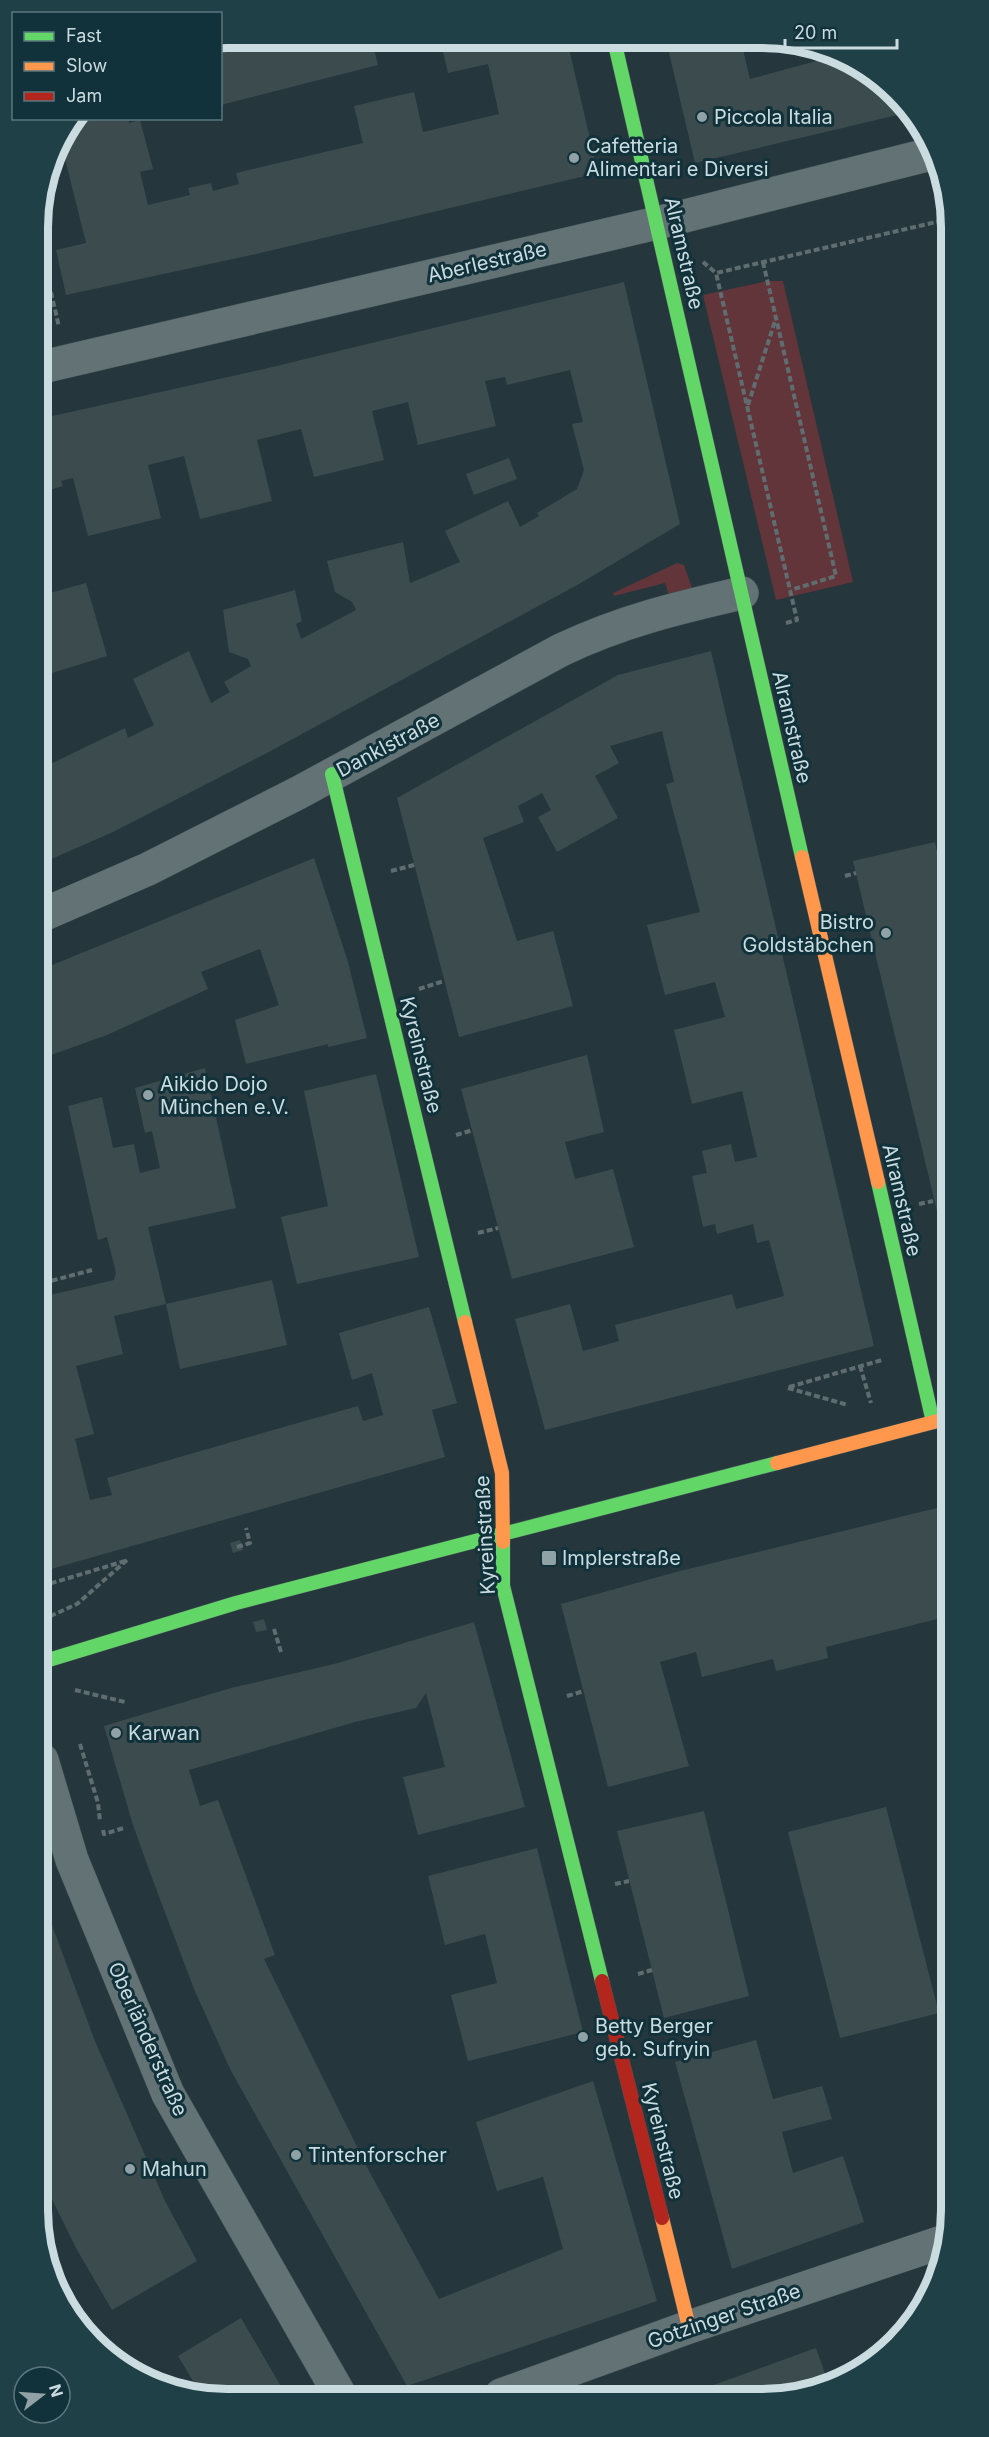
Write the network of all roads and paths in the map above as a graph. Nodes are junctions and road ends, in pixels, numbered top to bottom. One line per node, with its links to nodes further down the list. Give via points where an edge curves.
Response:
1 (616, 48): 6 (street, Alramstraße)
2 (926, 155): 6 (street, Aberlestraße)
3 (49, 210): 4 (path)
4 (49, 214): 7 (path)
5 (941, 221): 8 (path)
6 (657, 223): 11 (street, Aberlestraße); 14 (street, Alramstraße)
7 (48, 227)
8 (763, 262): 10 (path); 12 (path, via 716,273)
9 (48, 308): 11 (path)
10 (776, 319): 12 (path); 13 (path, via 836,576)
11 (52, 364)
12 (748, 406): 13 (path)
13 (791, 590): 15 (path, via 797,620)
14 (742, 593): 15 (street, Alramstraße); 16 (street, Danklstraße, via 604,630)
15 (750, 631): 22 (street, Alramstraße)
16 (332, 774): 19 (street, Danklstraße, via 148,869); 29 (street, Kyreinstraße, via 502,1473)
17 (941, 853): 18 (path)
18 (938, 854)
19 (48, 913)
20 (92, 1270): 21 (path)
21 (48, 1282)
22 (916, 1352): 23 (path); 24 (street, Alramstraße)
23 (860, 1365): 25 (path); 25 (path, via 788,1388 849,1406)
24 (924, 1386): 25 (path); 27 (street, Alramstraße)
25 (870, 1400)
26 (941, 1420): 27 (street)
27 (933, 1422): 29 (street)
28 (246, 1528): 30 (path, via 250,1544)
29 (504, 1535): 33 (street, via 236,1603); 40 (street, Kyreinstraße, via 504,1586)
30 (237, 1547)
31 (48, 1584): 32 (path, via 127,1560 77,1604)
32 (48, 1617)
33 (48, 1660)
34 (72, 1690): 35 (path)
35 (125, 1702)
36 (80, 1744): 38 (path, via 104,1834)
37 (48, 1780): 41 (street, Oberländerstraße, via 72,1860 168,2094)
38 (124, 1828)
39 (938, 2243): 40 (street, Gotzinger Straße)
40 (689, 2327): 42 (street, Gotzinger Straße)
41 (337, 2389)
42 (518, 2389)

